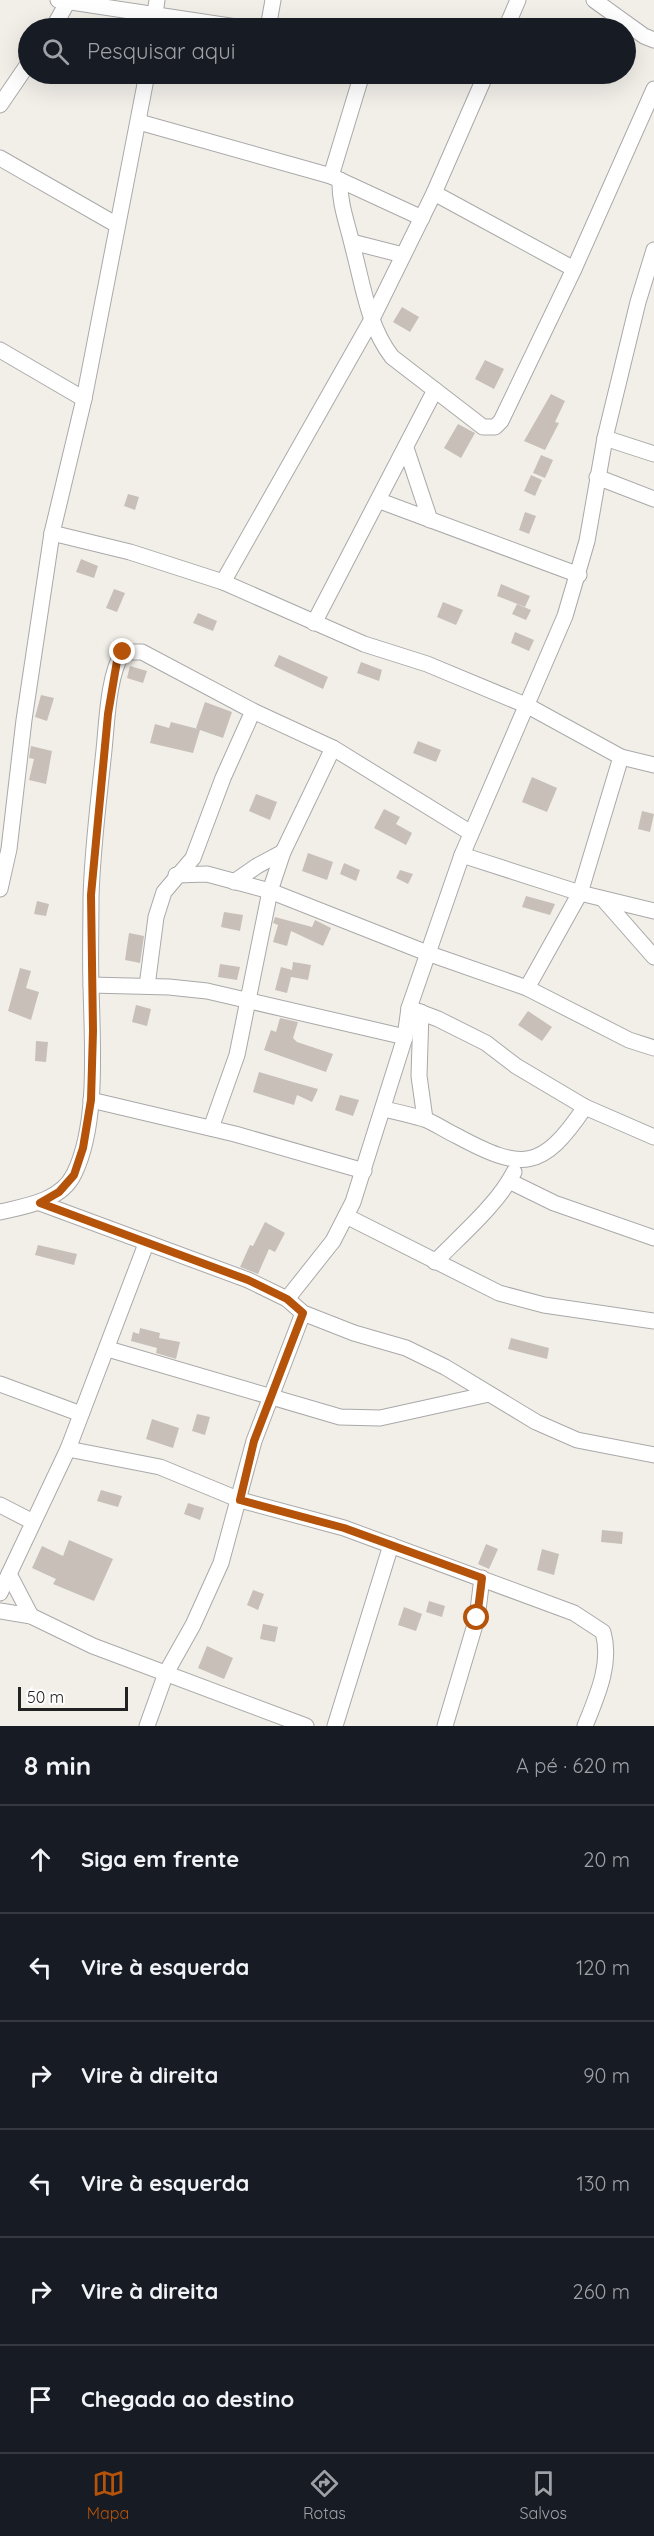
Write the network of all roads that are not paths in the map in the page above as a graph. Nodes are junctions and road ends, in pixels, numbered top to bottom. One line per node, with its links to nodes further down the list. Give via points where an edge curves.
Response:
1 (273, 0): 8 (street)
2 (518, 0): 9 (street)
3 (62, 2): 5 (street); 6 (street)
4 (598, 2): 10 (street)
5 (155, 14): 7 (street)
6 (56, 18)
7 (180, 18)
8 (270, 18)
9 (510, 18)
10 (620, 18)
11 (636, 30): 12 (street)
12 (654, 40)
13 (18, 79): 18 (street)
14 (145, 84): 19 (street)
15 (359, 84): 21 (street)
16 (482, 84): 22 (street)
17 (654, 89): 28 (street)
18 (0, 105)
19 (139, 122): 21 (street); 24 (street)
20 (0, 158): 24 (street)
21 (335, 178): 23 (street); 25 (street)
22 (434, 193): 23 (street); 28 (street)
23 (422, 218): 27 (street)
24 (117, 225): 32 (street)
25 (352, 242): 27 (street); 29 (street)
26 (654, 250): 33 (street)
27 (403, 255): 29 (street)
28 (574, 269): 31 (street, via 495,427 483,427)
29 (371, 321): 31 (street, via 392,357); 44 (street)
30 (0, 350): 32 (street)
31 (435, 390): 34 (street)
32 (84, 399): 42 (street)
33 (605, 438): 35 (street); 36 (street)
34 (406, 448): 37 (street); 41 (street)
35 (654, 454)
36 (597, 477): 38 (street); 43 (street)
37 (390, 479): 39 (street); 40 (street)
38 (654, 499)
39 (380, 501): 40 (street); 45 (street)
40 (406, 511): 41 (street)
41 (430, 520): 43 (street)
42 (52, 533): 44 (street, via 130,552); 51 (street, via 24,720)
43 (579, 575): 46 (street)
44 (223, 582): 45 (street)
45 (314, 623): 46 (street)
46 (528, 706): 49 (street); 52 (street)
47 (253, 711): 48 (street); 55 (street); 66 (street, via 142,652 123,652 117,661 108,714 91,895)
48 (333, 748): 52 (street); 53 (street)
49 (621, 757): 50 (street); 61 (street)
50 (654, 765)
51 (7, 803): 59 (street, via 9,849)
52 (471, 833): 54 (street)
53 (284, 852): 58 (street); 60 (street)
54 (462, 855): 61 (street); 65 (street)
55 (193, 858): 56 (street); 57 (street)
56 (207, 874): 57 (street); 58 (street)
57 (176, 875): 67 (street, via 164,892 156,917)
58 (234, 882): 60 (street)
59 (0, 889)
60 (270, 891): 65 (street); 69 (street)
61 (580, 893): 62 (street); 68 (street)
62 (603, 899): 63 (street); 64 (street)
63 (654, 911)
64 (653, 951)
65 (427, 953): 68 (street); 70 (street)
66 (91, 985): 67 (street); 73 (street)
67 (147, 986): 69 (street, via 207,991)
68 (527, 988): 72 (street, via 629,1040)
69 (249, 1001): 71 (street); 77 (street, via 237,1054)
70 (415, 1010): 71 (street); 74 (street, via 486,1043 516,1066); 76 (street)
71 (405, 1037): 75 (street)
72 (654, 1048)
73 (91, 1100): 77 (street); 82 (street, via 74,1175 59,1192)
74 (585, 1107): 78 (street); 79 (street, via 566,1135 542,1155)
75 (384, 1109): 76 (street); 80 (street)
76 (425, 1119): 79 (street, via 491,1155)
77 (211, 1128): 80 (street)
78 (654, 1137)
79 (519, 1162): 81 (street)
80 (364, 1171): 84 (street)
81 (509, 1181): 85 (street, via 554,1203); 87 (street)
82 (40, 1203): 83 (street); 86 (street)
83 (0, 1212)
84 (346, 1216): 87 (street); 88 (street, via 333,1241)
85 (654, 1238)
86 (146, 1244): 88 (street, via 248,1280); 91 (street)
87 (435, 1262): 90 (street, via 499,1293 544,1305)
88 (287, 1299): 89 (street)
89 (303, 1313): 93 (street, via 406,1348); 94 (street)
90 (654, 1321)
91 (108, 1349): 94 (street); 95 (street)
92 (0, 1384): 95 (street)
93 (489, 1394): 94 (street, via 380,1418 340,1417); 97 (street, via 536,1422 577,1440)
94 (270, 1397): 98 (street, via 254,1441)
95 (81, 1414): 96 (street)
96 (68, 1449): 98 (street, via 149,1464); 100 (street)
97 (654, 1455)
98 (240, 1500): 101 (street, via 344,1528); 107 (street, via 209,1592)
99 (0, 1505): 100 (street)
100 (33, 1522): 102 (street)
101 (390, 1545): 103 (street); 110 (street)
102 (9, 1574): 104 (street); 106 (street)
103 (482, 1578): 111 (street, via 477,1618); 112 (street, via 574,1613 603,1632 608,1649 600,1689)
104 (0, 1593)
105 (0, 1611): 106 (street)
106 (31, 1616): 107 (street, via 93,1646)
107 (166, 1673): 108 (street); 109 (street)
108 (147, 1726)
109 (306, 1726)
110 (335, 1726)
111 (445, 1726)
112 (585, 1726)

